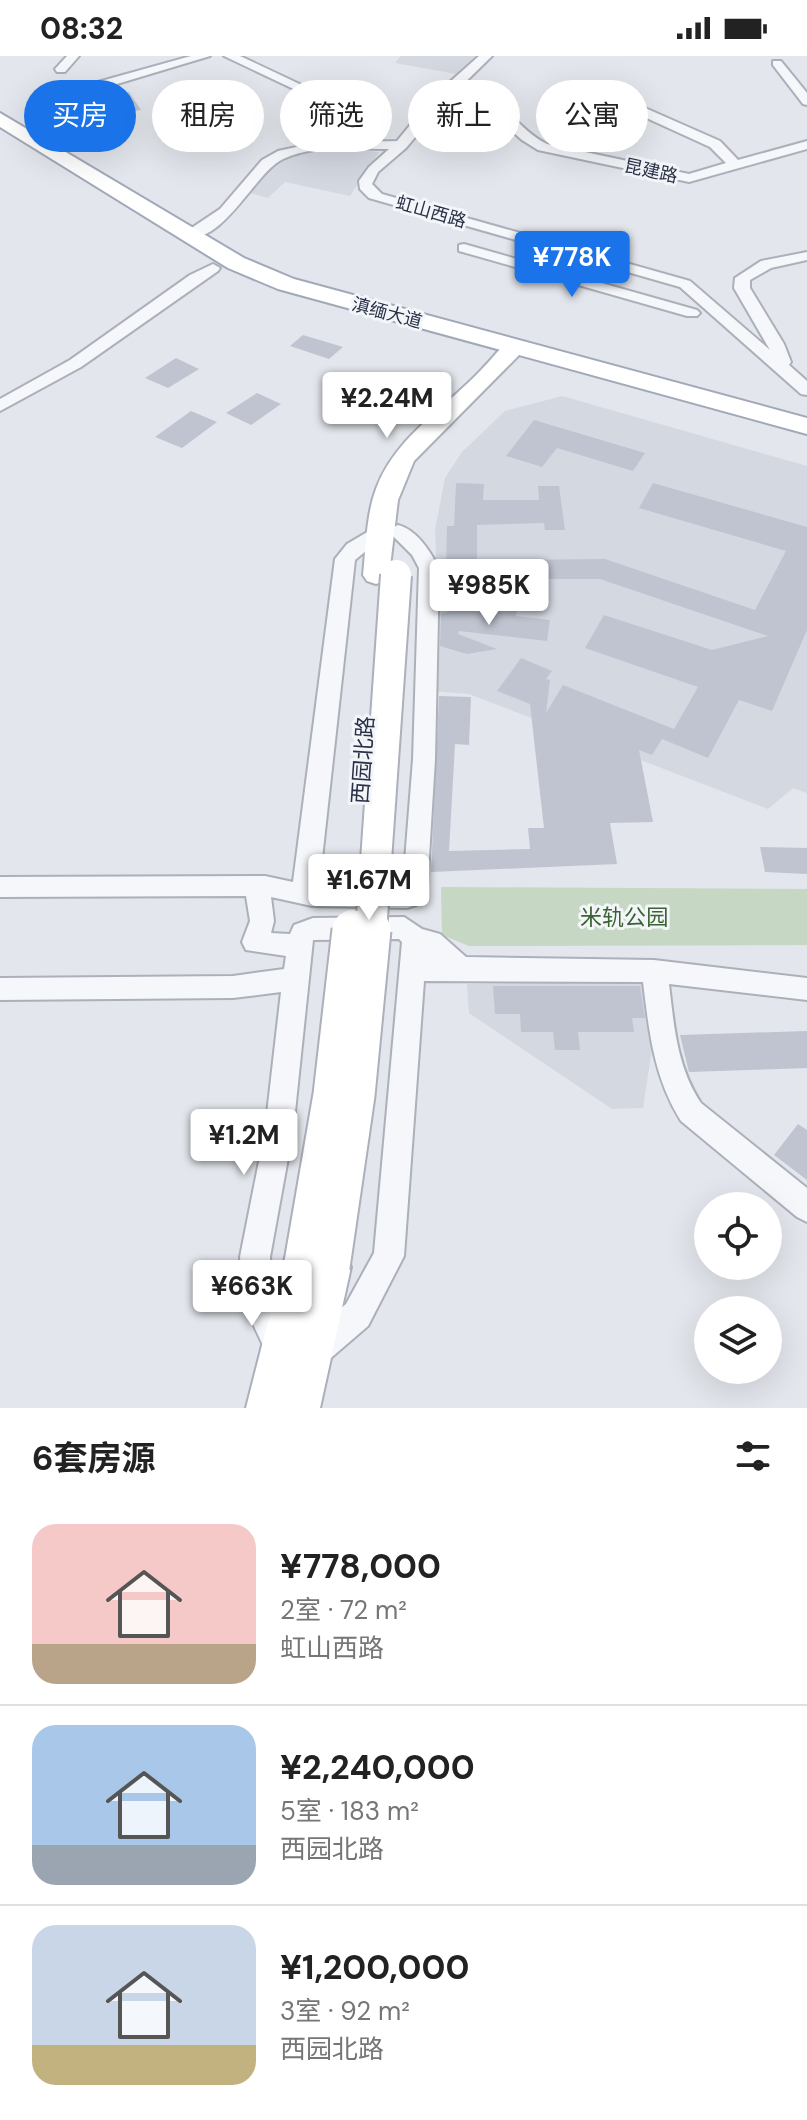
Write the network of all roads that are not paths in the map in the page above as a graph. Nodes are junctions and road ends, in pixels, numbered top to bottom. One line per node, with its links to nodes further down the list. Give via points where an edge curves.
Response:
1 (73, 56): 6 (street)
2 (204, 56): 7 (street)
3 (230, 56): 8 (street)
4 (486, 56): 9 (street, 虹山西路)
5 (777, 63): 10 (street)
6 (61, 69)
7 (119, 80)
8 (284, 80)
9 (459, 80)
10 (807, 101)
11 (648, 113): 18 (street, via 704,138 724,150)
12 (0, 119): 19 (main road, 滇缅大道)
13 (520, 131): 18 (street, 昆建路, via 543,147 671,177 689,178)
14 (0, 136): 23 (main road, 滇缅大道)
15 (408, 136): 16 (street, 虹山西路)
16 (401, 145): 19 (street, via 284,154 262,167 218,218); 20 (street, 虹山西路, via 368,177 368,192)
17 (807, 145): 18 (street, 昆建路)
18 (735, 165)
19 (188, 235): 26 (main road, 滇缅大道, via 286,284)
20 (552, 246): 24 (street, via 559,261); 27 (street, 虹山西路, via 685,284)
21 (464, 248): 24 (street)
22 (807, 256): 27 (street, via 766,264 743,278 742,288)
23 (213, 268): 26 (main road, 滇缅大道, via 260,292 320,311); 29 (street)
24 (547, 273): 25 (street)
25 (692, 313)
26 (516, 355): 30 (main road, 滇缅大道); 31 (main road, 滇缅大道); 32 (main road, 西园北路, via 493,391 432,445)
27 (787, 371): 28 (street, 虹山西路)
28 (807, 390)
29 (0, 406)
30 (807, 426)
31 (807, 441)
32 (390, 531): 35 (street, via 354,548 345,559 305,883); 35 (street, via 420,551 429,568 415,890 407,898); 45 (main road, 西园北路, bridge, via 365,1017 343,1193 317,1265)
33 (257, 886): 34 (street); 35 (street); 37 (street, via 262,921 255,942)
34 (0, 887)
35 (312, 896)
36 (415, 938): 37 (street, via 404,928 313,929 303,933); 38 (street, via 431,942); 39 (street)
37 (299, 946): 41 (street)
38 (459, 968): 39 (street); 40 (street)
39 (412, 970): 45 (street, via 389,1256 357,1315)
40 (654, 971): 43 (street); 44 (street, via 679,1096 691,1112)
41 (293, 979): 42 (street, via 233,987); 45 (street, via 279,1131 255,1257 260,1307)
42 (0, 989)
43 (807, 989)
44 (807, 1207)
45 (295, 1352): 46 (main road, 西园北路); 47 (main road, 西园北路)
46 (268, 1408)
47 (298, 1408)

